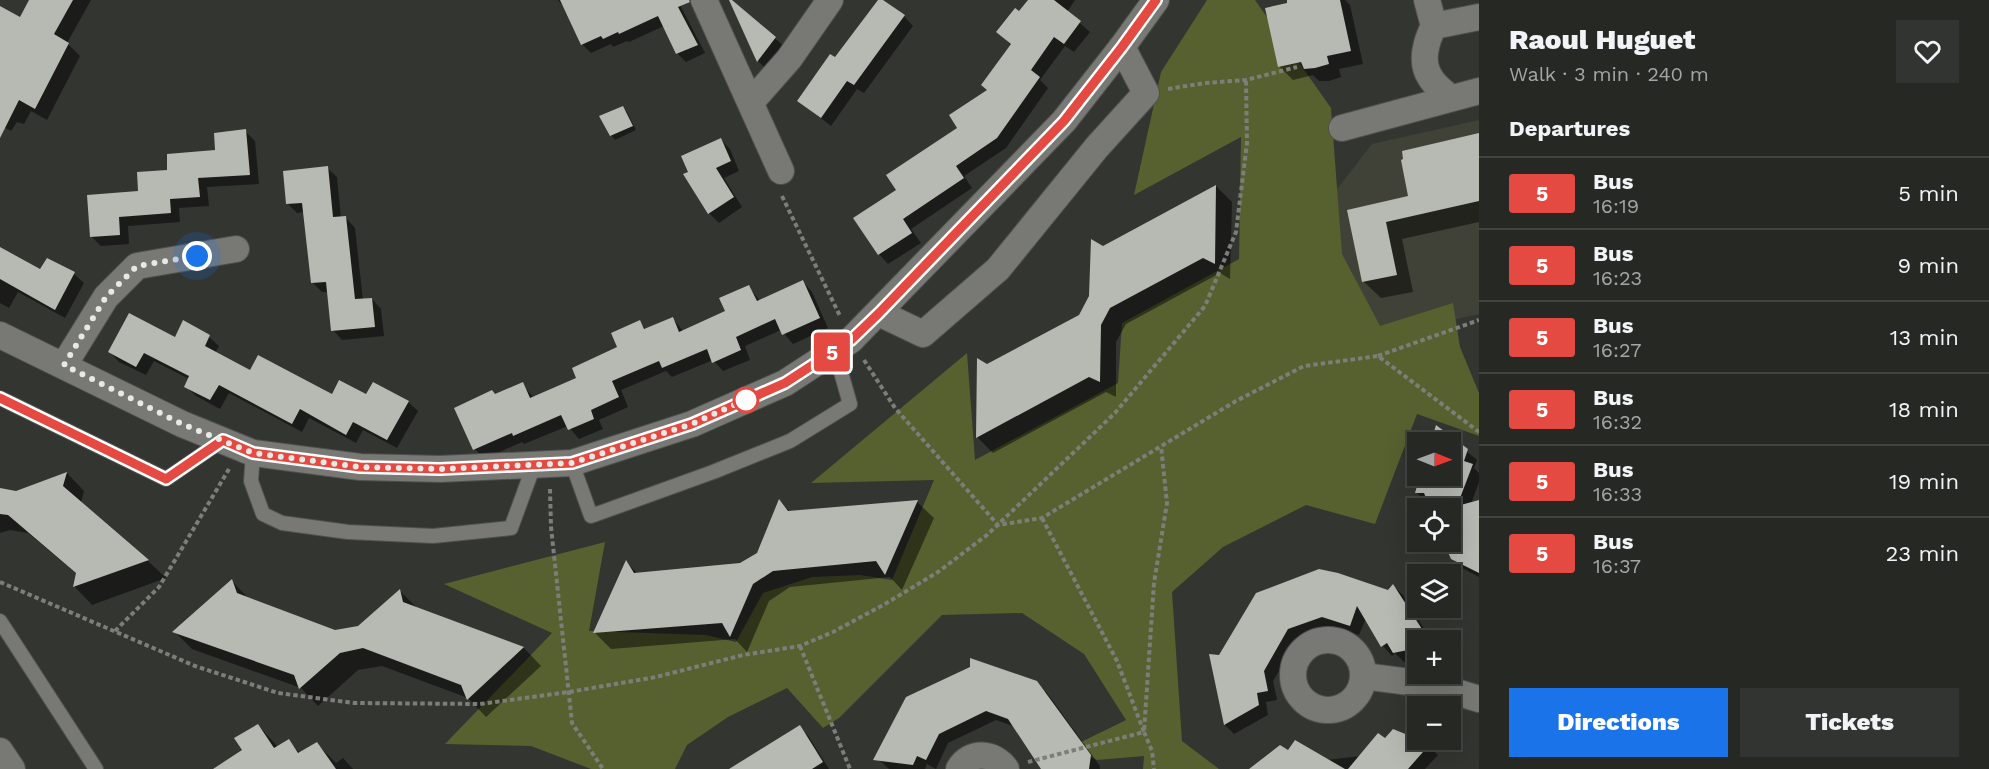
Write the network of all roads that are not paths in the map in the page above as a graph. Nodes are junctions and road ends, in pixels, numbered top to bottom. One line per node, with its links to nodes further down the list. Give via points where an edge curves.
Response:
1 (704, 0): 10 (street)
2 (830, 0): 10 (street, via 789,59)
3 (1156, 0): 7 (street)
4 (1427, 0): 6 (street)
5 (1479, 17): 6 (street)
6 (1434, 26): 9 (street, via 1424,55 1429,76)
7 (1122, 47): 14 (street, via 1064,121); 14 (street, via 1146,93 998,269 923,334)
8 (1479, 91): 9 (street)
9 (1450, 98): 11 (street)
10 (751, 102): 12 (street)
11 (1342, 128)
12 (781, 171)
13 (236, 249): 17 (street, via 137,266 106,297)
14 (879, 313): 16 (street)
15 (0, 334): 17 (street)
16 (835, 351): 20 (street, via 785,383 692,424); 20 (lane, via 850,404 790,441 713,472 591,516)
17 (64, 365): 19 (street, via 182,424)
18 (0, 398): 19 (lane, via 166,479)
19 (238, 447): 20 (street, via 360,467 440,469); 20 (lane, via 263,514 282,523 348,532 423,536 511,528)
20 (552, 464)
21 (0, 621): 27 (lane)
22 (1363, 676): 23 (street, via 1433,685)
23 (1479, 699)
24 (0, 752): 26 (street)
25 (1015, 766): 28 (street, via 986,755 968,759)
26 (12, 769)
27 (96, 769)
28 (959, 769)

